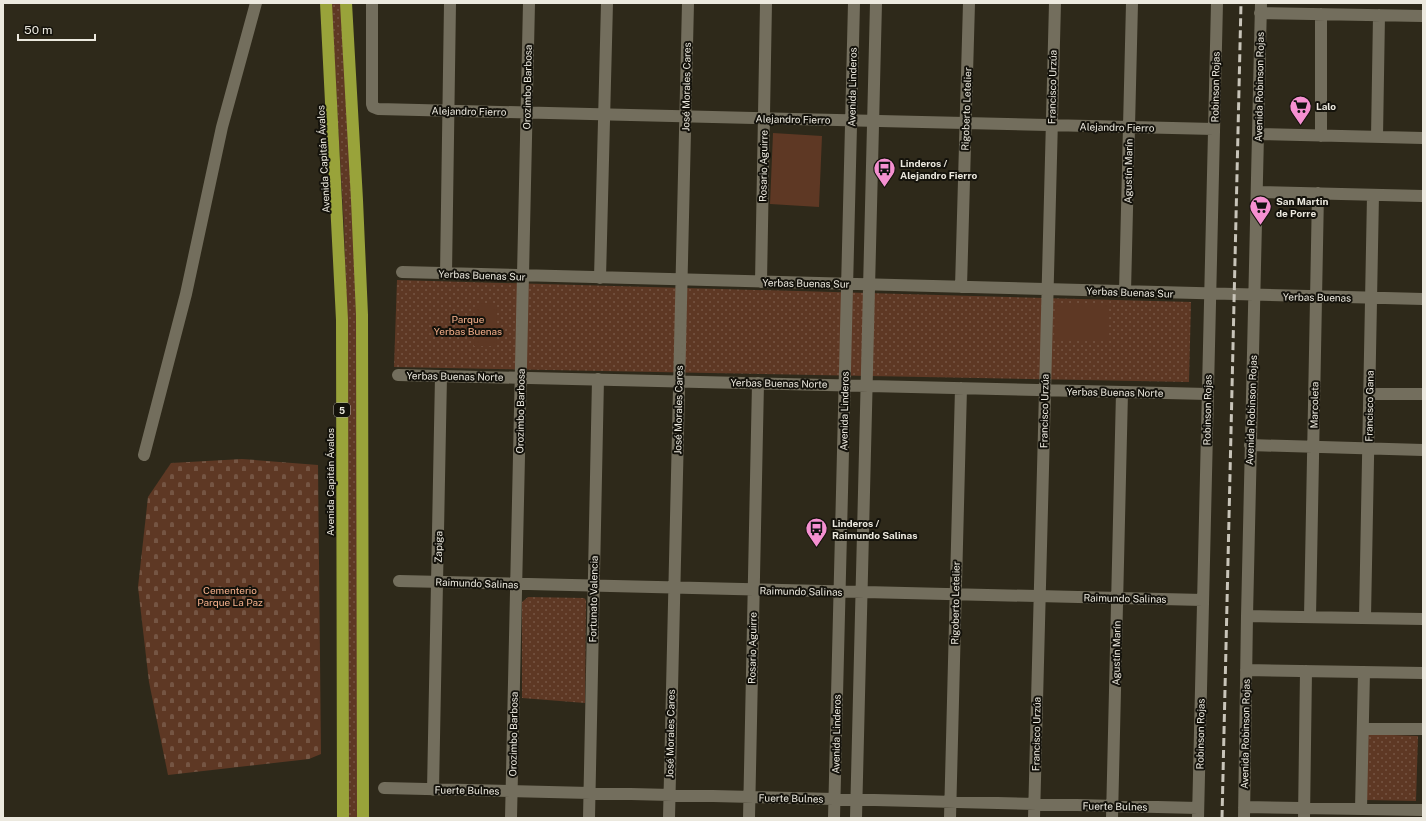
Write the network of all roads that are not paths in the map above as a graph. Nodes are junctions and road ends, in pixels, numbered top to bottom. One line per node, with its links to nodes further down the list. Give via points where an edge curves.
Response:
1 (256, 3): 73 (street, via 222,127 186,294)
2 (326, 3): 112 (highway, Avenida Capitán Ávalos / 5, via 342,320)
3 (346, 3): 113 (highway, 5, via 362,315)
4 (372, 3): 20 (street, Alejandro Fierro, via 373,107)
5 (450, 3): 20 (street)
6 (529, 3): 21 (street, Orozimbo Barbosa)
7 (606, 3): 22 (street)
8 (688, 3): 23 (street, José Morales Cares)
9 (766, 3): 24 (street, Rosario Aguirre)
10 (854, 3): 25 (street, Avenida Linderos)
11 (876, 3): 26 (street)
12 (969, 3): 27 (street, Rigoberto Letelier)
13 (1055, 3): 28 (street, Francisco Urzúa)
14 (1132, 3): 29 (street, Agustín Marín)
15 (1217, 3): 30 (street, Robinson Rojas)
16 (1260, 8): 17 (street); 31 (street, Avenida Robinson Rojas)
17 (1322, 14): 18 (street); 32 (street)
18 (1379, 15): 19 (street); 33 (street)
19 (1423, 16)
20 (448, 111): 21 (street, Alejandro Fierro); 40 (street)
21 (527, 113): 22 (street, Alejandro Fierro); 41 (street, Orozimbo Barbosa)
22 (604, 115): 23 (street, Alejandro Fierro); 42 (street)
23 (685, 116): 24 (street, Alejandro Fierro); 43 (street, José Morales Cares)
24 (764, 118): 25 (street, Alejandro Fierro); 44 (street, Rosario Aguirre)
25 (851, 120): 26 (street, Alejandro Fierro); 45 (street, Avenida Linderos)
26 (873, 121): 27 (street, Alejandro Fierro); 46 (street)
27 (966, 123): 28 (street, Alejandro Fierro); 47 (street, Rigoberto Letelier)
28 (1052, 125): 29 (street, Alejandro Fierro); 48 (street, Francisco Urzúa)
29 (1129, 127): 30 (street, Alejandro Fierro); 49 (street, Agustín Marín)
30 (1214, 129): 50 (street, Robinson Rojas)
31 (1258, 134): 32 (street); 35 (street, Avenida Robinson Rojas)
32 (1321, 136): 33 (street)
33 (1376, 137): 34 (street)
34 (1423, 138)
35 (1257, 192): 36 (street); 51 (street, Avenida Robinson Rojas)
36 (1318, 193): 37 (street); 52 (street, Marcoleta)
37 (1373, 195): 38 (street); 53 (street, Francisco Gana)
38 (1423, 196)
39 (402, 272): 40 (street, Yerbas Buenas Sur)
40 (446, 274): 41 (street, Yerbas Buenas Sur)
41 (523, 276): 42 (street, Yerbas Buenas Sur); 57 (street, Orozimbo Barbosa)
42 (600, 278): 43 (street, Yerbas Buenas Sur)
43 (681, 280): 44 (street, Yerbas Buenas Sur); 59 (street, José Morales Cares)
44 (761, 282): 45 (street, Yerbas Buenas Sur)
45 (847, 284): 46 (street, Yerbas Buenas Sur); 61 (street, Avenida Linderos)
46 (869, 285): 47 (street, Yerbas Buenas Sur); 62 (street)
47 (961, 287): 48 (street, Yerbas Buenas Sur)
48 (1048, 290): 49 (street, Yerbas Buenas Sur); 64 (street, Francisco Urzúa)
49 (1125, 292): 50 (street, Yerbas Buenas Sur)
50 (1210, 294): 51 (street, Yerbas Buenas); 66 (street, Robinson Rojas)
51 (1254, 295): 52 (street, Yerbas Buenas); 69 (street, Avenida Robinson Rojas)
52 (1316, 296): 53 (street, Yerbas Buenas); 70 (street, Marcoleta)
53 (1371, 298): 54 (street, Yerbas Buenas); 67 (street, Francisco Gana)
54 (1423, 299)
55 (398, 375): 56 (street, Yerbas Buenas Norte)
56 (441, 376): 57 (street, Yerbas Buenas Norte); 75 (street, Zapiga)
57 (521, 377): 58 (street, Yerbas Buenas Norte); 76 (street, Orozimbo Barbosa)
58 (598, 379): 59 (street, Yerbas Buenas Norte); 77 (street, Fortunato Valencia)
59 (679, 381): 60 (street, Yerbas Buenas Norte); 78 (street, José Morales Cares)
60 (758, 383): 61 (street, Yerbas Buenas Norte); 79 (street, Rosario Aguirre)
61 (845, 385): 62 (street, Yerbas Buenas Norte); 80 (street, Avenida Linderos)
62 (866, 386): 63 (street, Yerbas Buenas Norte); 81 (street)
63 (961, 388): 64 (street, Yerbas Buenas Norte); 82 (street, Rigoberto Letelier)
64 (1045, 390): 65 (street, Yerbas Buenas Norte); 83 (street, Francisco Urzúa)
65 (1122, 392): 66 (street, Yerbas Buenas Norte); 84 (street, Agustín Marín)
66 (1208, 394): 85 (street, Robinson Rojas)
67 (1369, 394): 68 (street); 71 (street, Francisco Gana)
68 (1423, 394)
69 (1250, 445): 70 (street); 86 (street, Avenida Robinson Rojas)
70 (1313, 447): 71 (street); 87 (street, Marcoleta)
71 (1368, 448): 72 (street); 88 (street, Francisco Gana)
72 (1423, 450)
73 (144, 455)
74 (399, 581): 75 (street, Raimundo Salinas)
75 (437, 582): 76 (street, Raimundo Salinas); 97 (street, Zapiga)
76 (516, 584): 77 (street, Raimundo Salinas); 98 (street, Orozimbo Barbosa)
77 (594, 586): 78 (street, Raimundo Salinas); 99 (street, Fortunato Valencia)
78 (674, 588): 79 (street, Raimundo Salinas); 100 (street, José Morales Cares)
79 (754, 590): 80 (street, Raimundo Salinas); 101 (street, Rosario Aguirre)
80 (839, 592): 81 (street, Raimundo Salinas); 102 (street, Avenida Linderos)
81 (862, 592): 82 (street, Raimundo Salinas); 103 (street)
82 (955, 594): 83 (street, Raimundo Salinas); 104 (street, Rigoberto Letelier)
83 (1040, 596): 84 (street, Raimundo Salinas); 105 (street, Francisco Urzúa)
84 (1118, 598): 85 (street, Raimundo Salinas); 107 (street, Agustín Marín)
85 (1203, 600): 109 (street, Robinson Rojas)
86 (1247, 616): 87 (street); 90 (street, Avenida Robinson Rojas)
87 (1310, 617): 88 (street)
88 (1365, 618): 89 (street)
89 (1423, 619)
90 (1246, 670): 91 (street); 110 (street, Avenida Robinson Rojas)
91 (1306, 671): 92 (street); 111 (street)
92 (1364, 672): 93 (street); 94 (street)
93 (1423, 673)
94 (1363, 729): 95 (street); 108 (street)
95 (1423, 729)
96 (384, 788): 97 (street, Fuerte Bulnes)
97 (433, 790): 98 (street, Fuerte Bulnes)
98 (512, 791): 99 (street, Fuerte Bulnes); 114 (street, Orozimbo Barbosa)
99 (589, 793): 100 (street, Fuerte Bulnes); 115 (street, Fortunato Valencia)
100 (669, 795): 101 (street, Fuerte Bulnes); 116 (street, José Morales Cares)
101 (749, 797): 102 (street, Fuerte Bulnes); 117 (street, Rosario Aguirre)
102 (834, 799): 103 (street, Fuerte Bulnes); 118 (street, Avenida Linderos)
103 (857, 800): 104 (street, Fuerte Bulnes); 119 (street)
104 (950, 802): 105 (street, Fuerte Bulnes); 120 (street, Rigoberto Letelier)
105 (1035, 804): 107 (street, Fuerte Bulnes); 121 (street, Francisco Urzúa)
106 (1423, 810): 108 (street)
107 (1112, 812): 109 (street, Fuerte Bulnes)
108 (1359, 812): 111 (street)
109 (1198, 813)
110 (1244, 813): 111 (street)
111 (1304, 813)
112 (343, 818)
113 (363, 818)
114 (511, 818)
115 (589, 818)
116 (668, 818)
117 (748, 818)
118 (834, 818)
119 (856, 818)
120 (950, 818)
121 (1034, 818)

